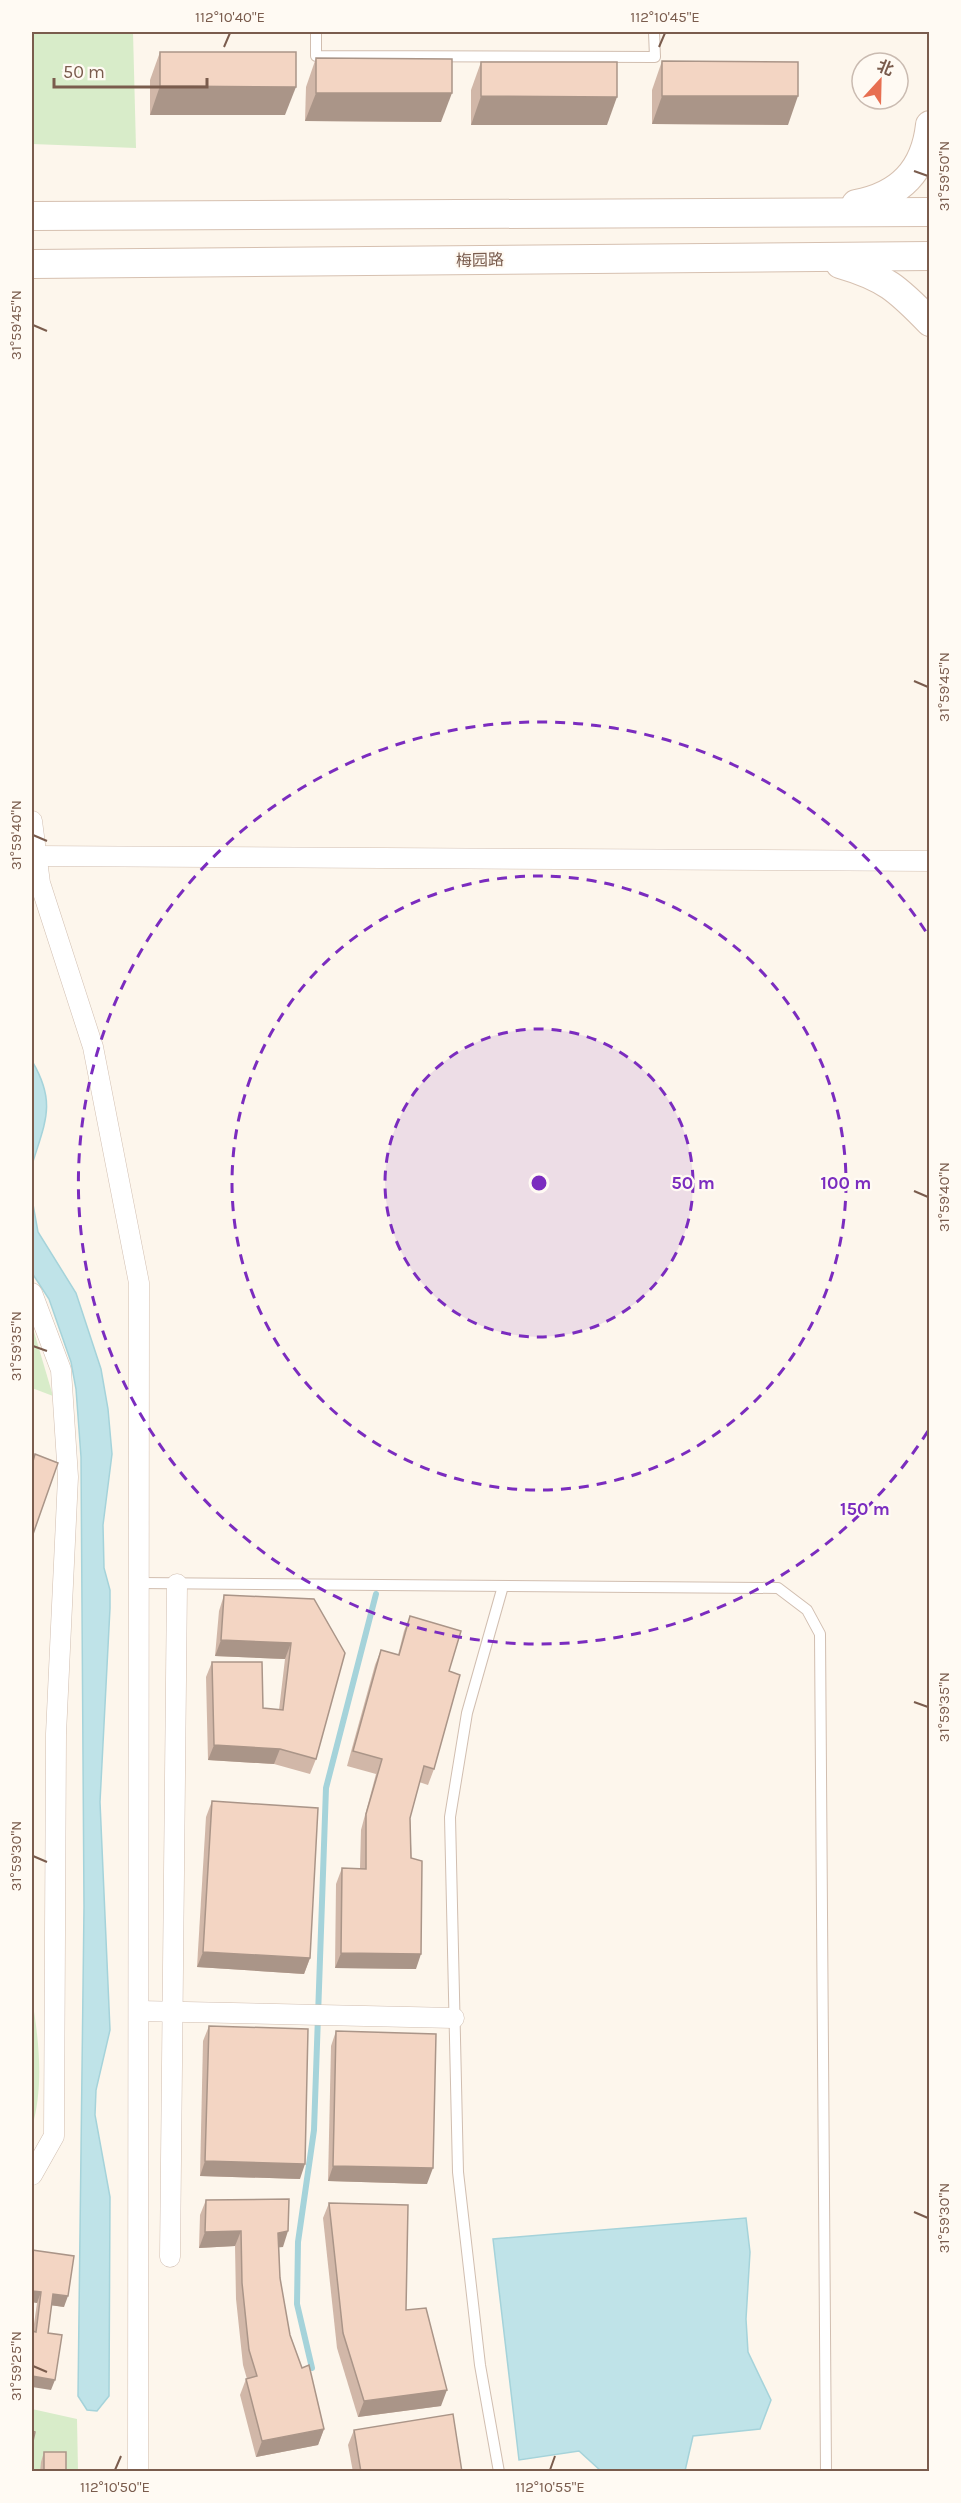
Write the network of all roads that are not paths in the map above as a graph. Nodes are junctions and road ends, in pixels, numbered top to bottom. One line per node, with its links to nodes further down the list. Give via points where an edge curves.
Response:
1 (316, 32): 2 (lane, via 316,56 655,57)
2 (654, 32)
3 (930, 125): 4 (main road, via 928,142 915,170 899,189 864,203)
4 (818, 212): 5 (main road); 6 (main road)
5 (930, 212)
6 (32, 216)
7 (930, 256): 8 (main road, 梅园路)
8 (815, 257): 9 (main road, 梅园路); 10 (main road, via 873,274 900,291)
9 (32, 264)
10 (930, 322)
11 (32, 821): 12 (street)
12 (34, 856): 13 (street); 15 (street, via 93,1047 139,1283)
13 (930, 861)
14 (32, 1293): 21 (street, via 61,1370 68,1477 56,1734 54,2136)
15 (140, 1583): 16 (lane); 18 (street)
16 (177, 1584): 17 (lane); 19 (street)
17 (503, 1586): 20 (lane, via 467,1713 450,1817); 25 (lane, via 778,1588 807,1610 820,1634)
18 (139, 2011): 19 (street); 23 (street)
19 (172, 2013): 20 (street); 22 (street)
20 (454, 2018): 24 (lane, via 458,2172 480,2365)
21 (32, 2175)
22 (171, 2257)
23 (138, 2472)
24 (499, 2472)
25 (826, 2472)

